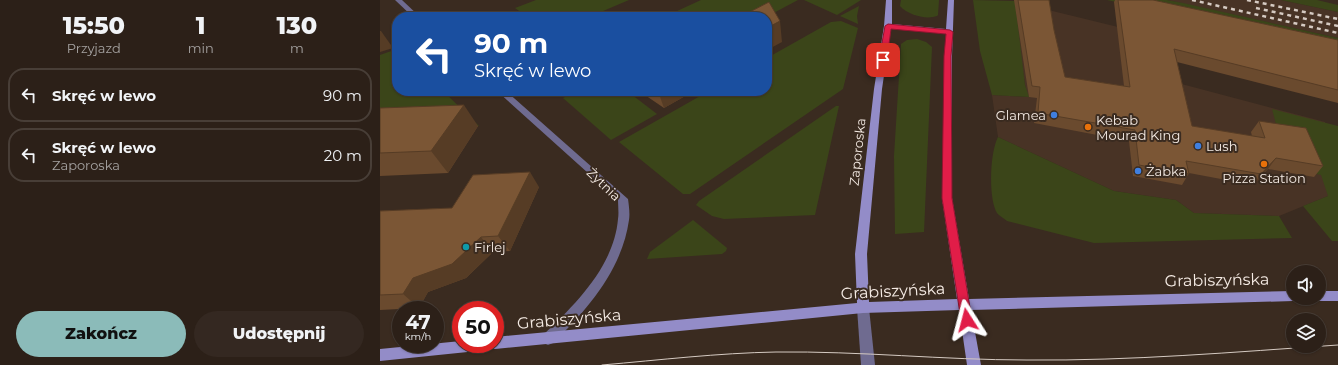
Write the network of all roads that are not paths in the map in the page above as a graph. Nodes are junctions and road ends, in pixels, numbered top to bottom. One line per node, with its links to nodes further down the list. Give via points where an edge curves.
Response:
1 (398, 0): 4 (street)
2 (889, 0): 5 (main road, Zaporoska)
3 (951, 0): 6 (main road)
4 (411, 12)
5 (888, 26): 6 (main road); 12 (main road, Zaporoska, via 878,89 863,237 860,271)
6 (950, 32): 11 (main road, via 947,198)
7 (507, 96): 13 (street, Żytnia, via 623,199 625,211 616,248 605,272 568,320)
8 (1286, 296): 11 (main road, Grabiszyńska)
9 (1326, 296): 10 (main road)
10 (1338, 296)
11 (964, 305): 12 (main road, Grabiszyńska); 18 (main road)
12 (863, 308): 13 (main road, Grabiszyńska); 17 (street)
13 (548, 338): 14 (main road, Grabiszyńska)
14 (504, 342)
15 (452, 348): 16 (main road)
16 (380, 355)
17 (868, 365)
18 (974, 365)

